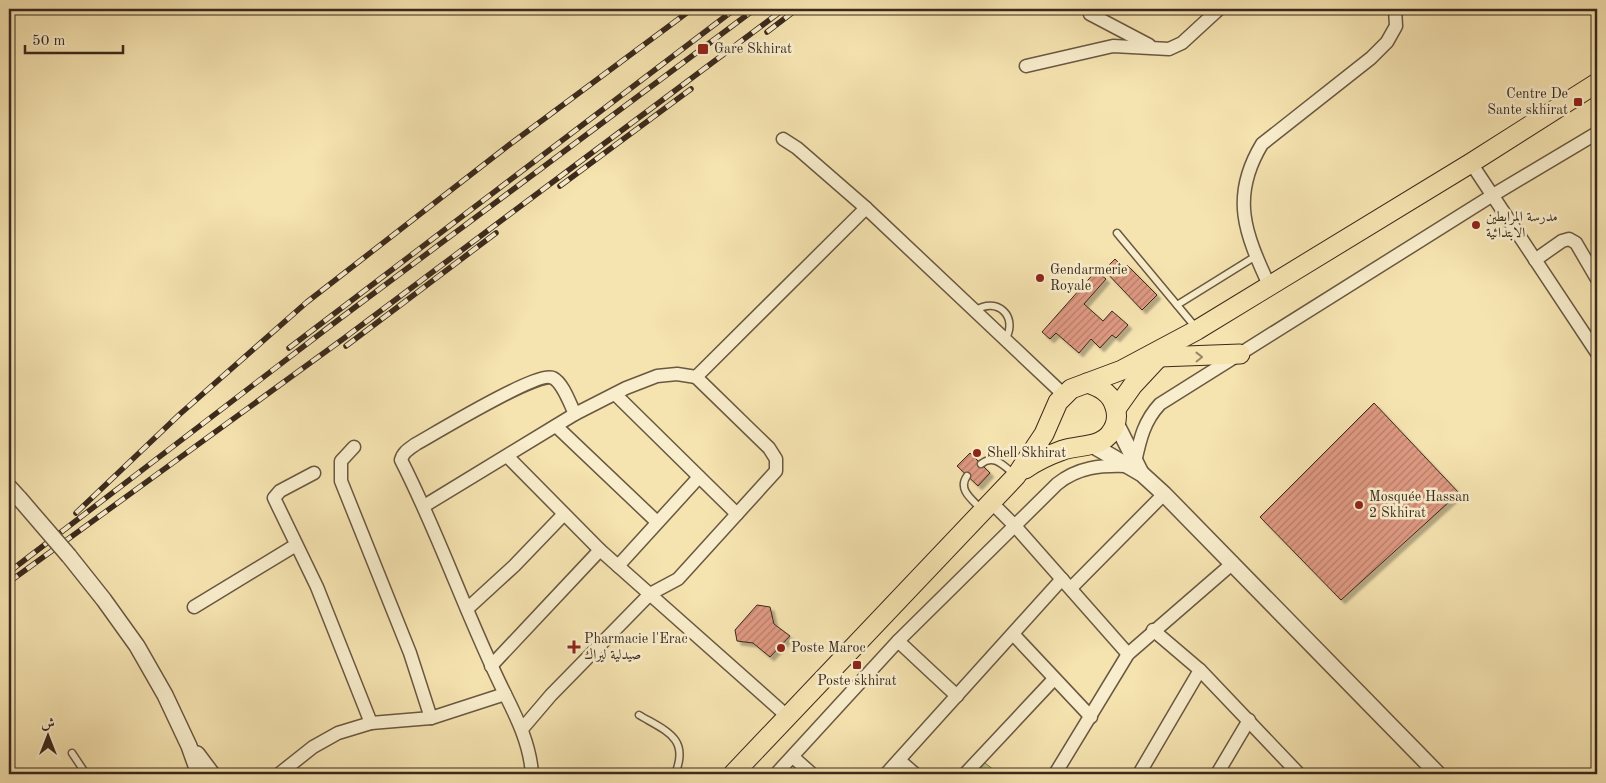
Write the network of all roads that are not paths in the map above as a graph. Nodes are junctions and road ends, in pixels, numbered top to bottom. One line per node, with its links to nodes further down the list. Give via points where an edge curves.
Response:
1 (1090, 9): 4 (street, via 1090,14)
2 (1219, 9): 4 (street, via 1182,43 1169,49)
3 (1395, 9): 13 (street, via 1396,26 1387,42 1262,144 1253,158 1247,172 1243,200 1246,230)
4 (1155, 49): 5 (street, via 1113,46)
5 (1026, 66)
6 (1597, 83): 9 (main road)
7 (1597, 133): 10 (street)
8 (783, 138): 11 (street)
9 (1471, 163): 10 (street); 16 (main road)
10 (1494, 195): 14 (street); 23 (street)
11 (866, 208): 18 (street); 24 (street)
12 (1117, 233): 17 (lane)
13 (1256, 256): 16 (street); 17 (lane)
14 (1535, 260): 15 (street, via 1569,239 1576,243); 22 (street)
15 (1596, 272)
16 (1269, 285): 19 (main road)
17 (1178, 305): 19 (lane)
18 (976, 310): 20 (street); 20 (lane, via 992,304 1007,313 1010,330)
19 (1197, 330): 21 (main road)
20 (1006, 338): 27 (street)
21 (1165, 350): 23 (main road, one-way to 23); 25 (main road); 30 (main road, via 1133,385)
22 (1597, 353)
23 (1240, 354): 36 (street, via 1160,404 1142,430)
24 (696, 377): 26 (street, via 677,374 657,376); 46 (street, via 769,448 776,460 776,471)
25 (1087, 383): 27 (main road); 30 (main road, via 1106,392)
26 (615, 394): 29 (street); 40 (street)
27 (1064, 394): 28 (main road)
28 (1056, 412): 32 (main road, via 1056,421 1065,438); 39 (main road)
29 (575, 414): 31 (street); 43 (street, via 559,383 547,376 525,383 406,450 401,460)
30 (1116, 416): 32 (main road, via 1107,438); 36 (street)
31 (556, 426): 34 (street); 47 (street)
32 (1087, 445): 36 (street); 39 (main road, via 1047,456)
33 (354, 447): 69 (street, via 341,460 341,481 410,653)
34 (508, 457): 43 (street); 45 (street)
35 (981, 464): 39 (lane, via 988,459 996,460)
36 (1135, 467): 42 (street); 48 (street, via 1097,467 1071,474)
37 (314, 473): 49 (street, via 280,491 274,498)
38 (967, 476): 44 (lane, via 963,483 965,491)
39 (1016, 476): 44 (main road)
40 (699, 477): 46 (street); 47 (street)
41 (14, 492): 73 (street, bridge, via 104,600 136,646 165,695)
42 (1164, 494): 51 (street); 53 (street)
43 (424, 506): 56 (street)
44 (987, 507): 48 (street); 67 (main road)
45 (564, 514): 50 (street); 56 (street)
46 (737, 514): 54 (street, via 678,579)
47 (657, 522): 52 (street)
48 (1015, 526): 53 (street); 59 (street)
49 (296, 545): 55 (street); 71 (street, via 317,587)
50 (600, 550): 52 (street); 61 (street)
51 (1233, 563): 57 (street); 77 (street)
52 (618, 566): 54 (street)
53 (1066, 584): 58 (street); 60 (street)
54 (650, 594): 67 (street); 72 (street)
55 (194, 607)
56 (467, 609): 61 (street)
57 (1153, 630): 60 (street); 62 (street)
58 (1013, 634): 63 (street); 65 (street)
59 (898, 641): 65 (street); 75 (street)
60 (1128, 654): 68 (street)
61 (491, 666): 64 (street)
62 (1200, 670): 70 (street); 91 (street)
63 (1054, 679): 68 (street); 89 (street)
64 (505, 694): 69 (street); 72 (street)
65 (957, 696): 76 (street)
66 (639, 715): 83 (lane, via 677,742 681,758)
67 (787, 716): 84 (main road)
68 (1091, 717): 90 (street)
69 (432, 718): 71 (street)
70 (1249, 720): 92 (street); 93 (street)
71 (371, 724): 81 (street, via 338,733 313,747)
72 (522, 729): 82 (street, via 530,753)
73 (189, 746): 79 (street); 80 (street)
74 (72, 753): 78 (lane)
75 (793, 757): 85 (street); 86 (street)
76 (899, 760): 87 (street); 88 (street)
77 (1433, 772)
78 (86, 774)
79 (199, 774)
80 (212, 774)
81 (279, 774)
82 (532, 774)
83 (675, 774)
84 (733, 774)
85 (776, 774)
86 (812, 774)
87 (886, 774)
88 (915, 774)
89 (965, 774)
90 (1055, 774)
91 (1139, 774)
92 (1217, 774)
93 (1299, 774)

